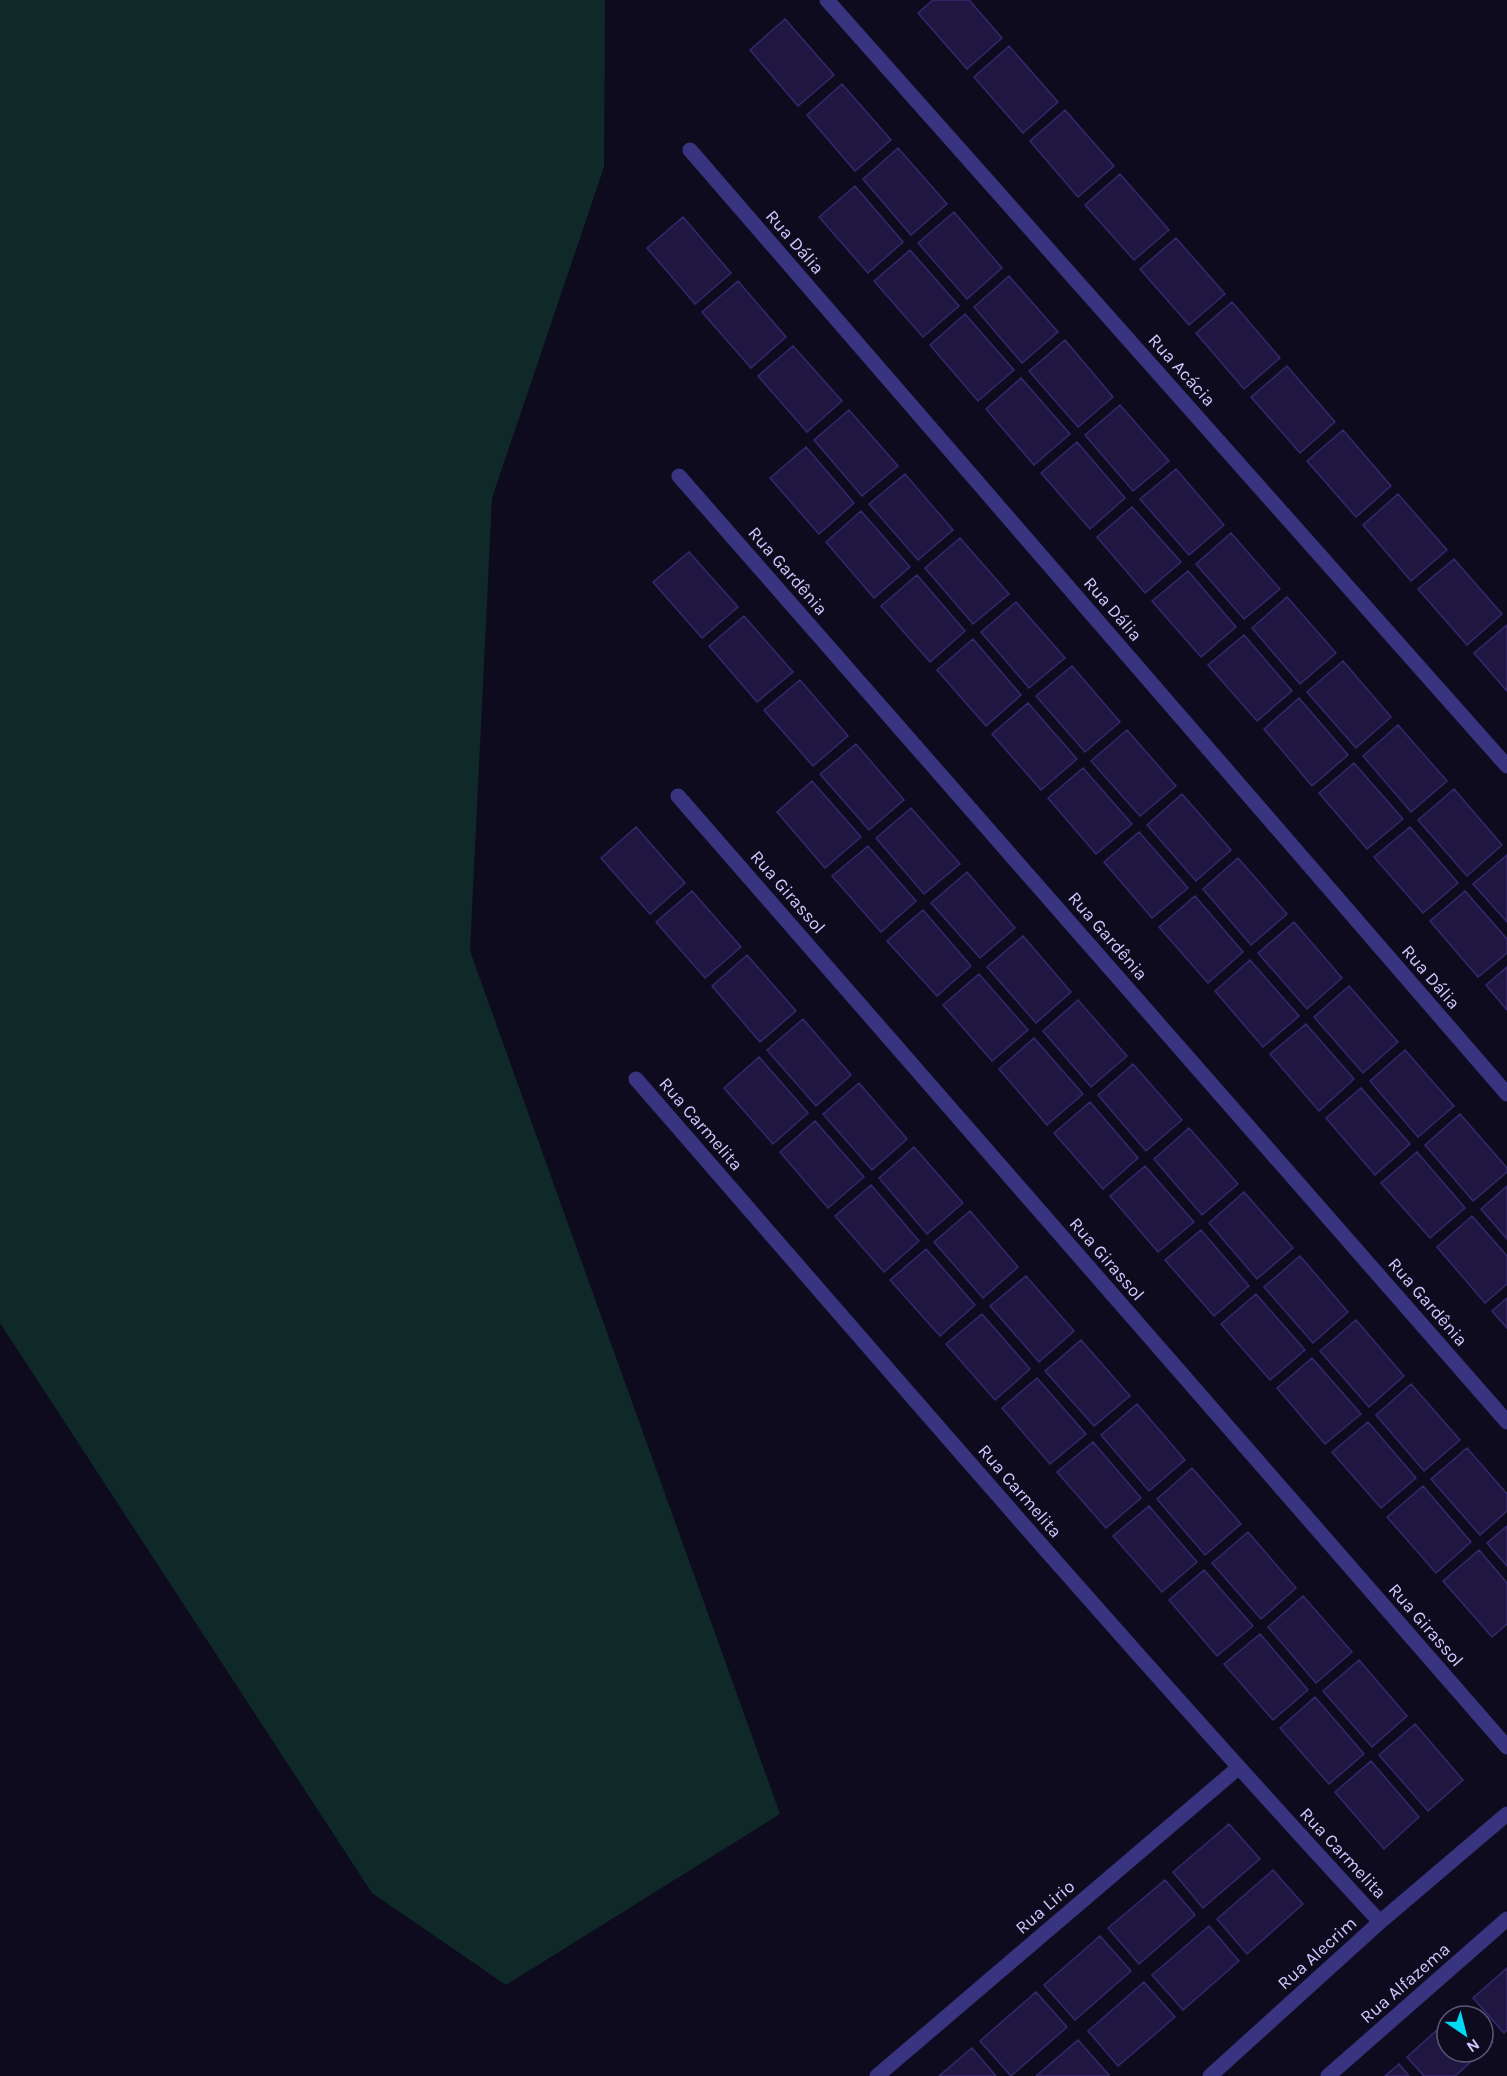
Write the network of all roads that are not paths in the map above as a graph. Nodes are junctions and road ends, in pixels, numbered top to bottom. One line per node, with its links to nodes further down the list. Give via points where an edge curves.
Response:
1 (828, 0): 4 (street, Rua Acácia)
2 (690, 150): 7 (street, Rua Dália)
3 (679, 476): 8 (street, Rua Gardênia)
4 (1507, 766)
5 (678, 796): 9 (street, Rua Girassol)
6 (636, 1079): 10 (street, Rua Carmelita)
7 (1507, 1094)
8 (1507, 1422)
9 (1507, 1747)
10 (1238, 1768): 13 (street, Rua Carmelita); 15 (street, Rua Lirio)
11 (1507, 1814): 13 (street, Rua Alecrim)
12 (1507, 1919): 16 (street, Rua Alfazema)
13 (1380, 1922): 14 (street, Rua Alecrim)
14 (1214, 2075)
15 (877, 2076)
16 (1328, 2076)

